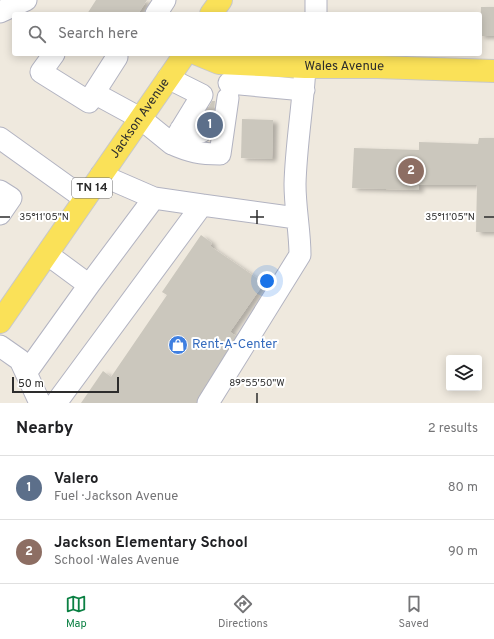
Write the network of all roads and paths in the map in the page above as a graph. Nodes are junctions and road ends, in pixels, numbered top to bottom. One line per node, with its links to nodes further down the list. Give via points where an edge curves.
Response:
1 (26, 0): 5 (street)
2 (165, 0): 6 (street)
3 (221, 0): 7 (main road)
4 (316, 0): 8 (street)
5 (0, 12)
6 (157, 12)
7 (212, 12)
8 (316, 12)
9 (53, 56): 19 (street, via 41,72 89,102)
10 (184, 56): 16 (main road, Jackson Avenue / TN 14)
11 (202, 56): 17 (main road, Wales Avenue, via 213,61)
12 (117, 57): 19 (street)
13 (377, 60): 14 (main road, Wales Avenue); 15 (main road, Wales Avenue)
14 (305, 67): 17 (main road, Wales Avenue); 18 (street)
15 (494, 71)
16 (168, 78): 20 (street); 21 (main road, Jackson Avenue / TN 14)
17 (229, 81): 18 (street); 20 (street); 22 (street)
18 (304, 90): 30 (street, via 295,183)
19 (94, 93): 21 (street)
20 (202, 95): 22 (street)
21 (140, 118): 22 (street); 24 (main road, Jackson Avenue / TN 14)
22 (203, 127)
23 (0, 138): 27 (street)
24 (102, 175): 26 (street); 27 (main road, Jackson Avenue / TN 14)
25 (0, 191): 29 (street, via 12,198)
26 (154, 198): 28 (street); 32 (street)
27 (85, 199): 31 (main road, Jackson Avenue / TN 14)
28 (202, 205): 30 (street); 37 (street)
29 (0, 214)
30 (296, 218): 38 (street, via 300,255)
31 (47, 254): 32 (street); 33 (main road, Jackson Avenue / TN 14)
32 (89, 285): 35 (street)
33 (2, 314)
34 (0, 346): 35 (street, via 20,360)
35 (26, 373): 36 (street)
36 (40, 403)
37 (56, 403)
38 (208, 403)

